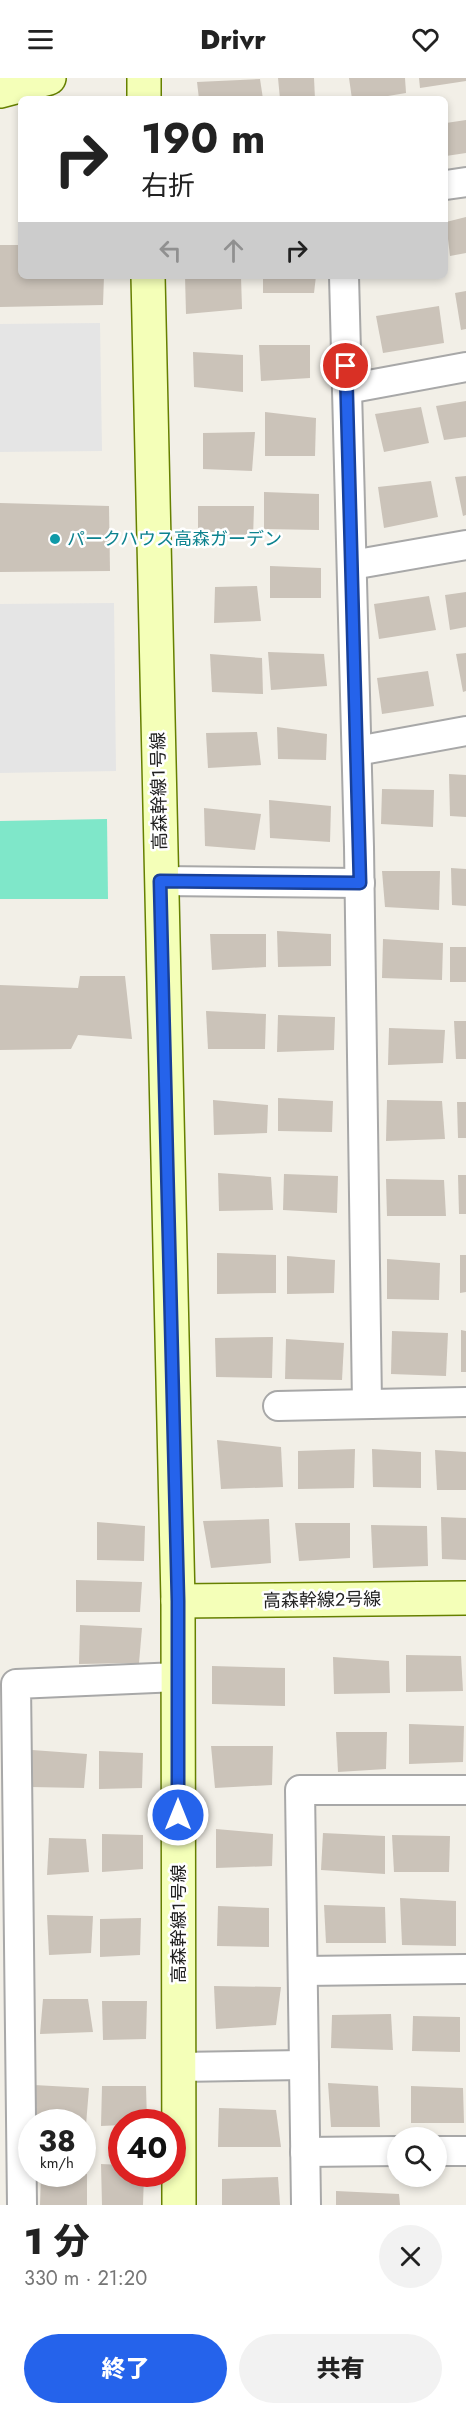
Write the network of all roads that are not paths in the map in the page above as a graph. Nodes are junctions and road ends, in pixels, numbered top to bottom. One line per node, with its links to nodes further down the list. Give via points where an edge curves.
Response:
1 (49, 78): 3 (street)
2 (144, 78): 4 (street)
3 (0, 91)
4 (144, 96)
5 (466, 182): 6 (street)
6 (448, 185)
7 (148, 279): 15 (street, 高森幹線１号線)
8 (344, 279): 10 (street)
9 (466, 367): 10 (street)
10 (347, 389): 12 (street)
11 (466, 545): 12 (street)
12 (352, 565): 14 (street)
13 (466, 731): 14 (street)
14 (357, 751): 16 (street)
15 (160, 881): 16 (street); 21 (street, 高森幹線１号線)
16 (360, 883): 18 (street)
17 (466, 1402): 18 (street)
18 (367, 1404): 19 (street)
19 (278, 1406)
20 (466, 1598): 21 (street, 高森幹線２号線)
21 (178, 1601): 22 (street, 高森幹線１号線)
22 (178, 1677): 24 (street, via 16,1684); 29 (street, 高森幹線１号線)
23 (466, 1790): 26 (street, via 300,1790)
24 (9, 1845): 27 (street)
25 (466, 1970): 26 (street)
26 (303, 1971): 28 (street)
27 (10, 2051): 34 (street)
28 (304, 2065): 29 (street); 33 (street)
29 (179, 2067): 35 (street, 高森幹線１号線)
30 (387, 2151): 33 (street)
31 (447, 2151): 32 (street)
32 (466, 2151)
33 (305, 2152): 36 (street)
34 (22, 2205)
35 (180, 2205)
36 (306, 2205)

